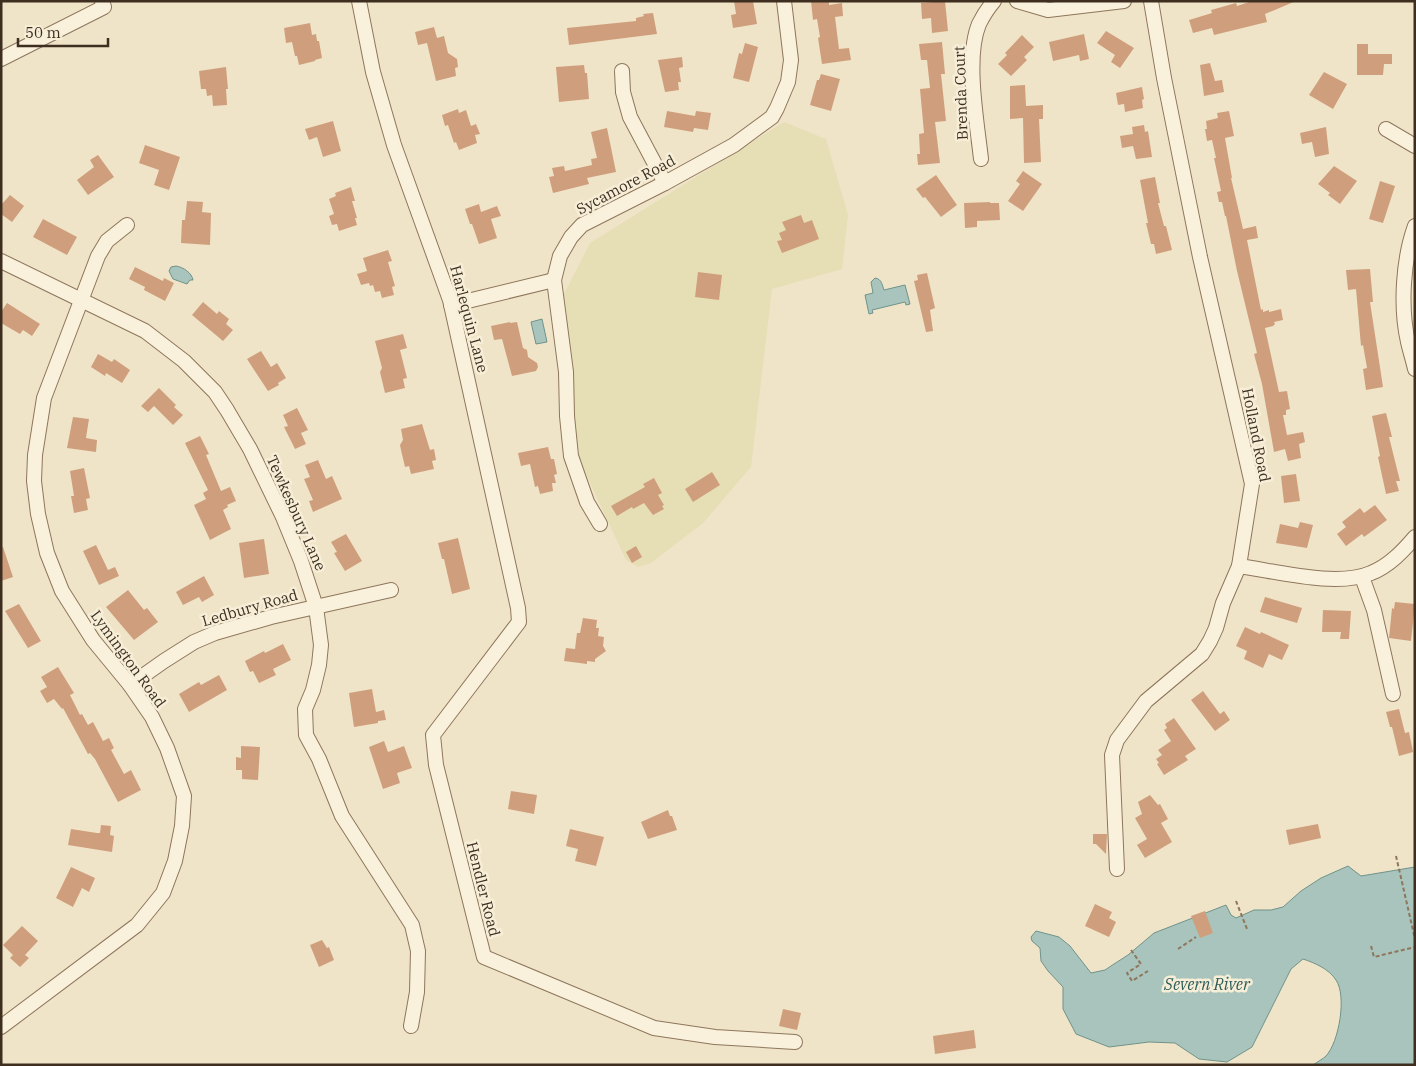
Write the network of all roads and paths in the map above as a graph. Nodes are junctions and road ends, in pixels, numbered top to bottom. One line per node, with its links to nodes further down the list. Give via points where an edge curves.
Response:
1 (102, 1): 8 (street, via 104,7)
2 (359, 1): 19 (street, Harlequin Lane, via 373,72 394,145)
3 (784, 1): 13 (street, Sycamore Road, via 791,60 788,82 772,116 734,145)
4 (994, 1): 12 (street, Brenda Court, via 979,24 973,47)
5 (1017, 1): 6 (street, via 1048,10)
6 (1124, 1)
7 (1151, 1): 23 (street, Holland Road, via 1200,257 1252,484)
8 (1, 59)
9 (622, 71): 13 (street, via 630,117)
10 (1386, 129): 11 (street)
11 (1415, 146)
12 (981, 159)
13 (665, 183): 17 (street, Sycamore Road, via 582,225 560,256)
14 (127, 224): 18 (street, Lymington Road, via 107,241 98,256)
15 (1415, 226): 20 (street, via 1406,265 1404,298 1408,341)
16 (1, 261): 18 (street, Tewkesbury Lane)
17 (554, 280): 19 (street); 21 (street, Sycamore Road, via 566,372 571,456)
18 (82, 300): 26 (street, Tewkesbury Lane, via 145,330 184,361 215,392 250,449 283,517 302,560); 28 (street, Lymington Road, via 44,398 35,455 38,514 47,553 62,592 93,640)
19 (451, 304): 27 (street, Harlequin Lane)
20 (1415, 369)
21 (600, 524)
22 (1415, 537): 24 (street, via 1396,557 1373,573)
23 (1239, 566): 24 (street, via 1331,579); 31 (street, Holland Road, via 1216,628 1202,654 1146,701 1117,740 1112,755)
24 (1362, 576): 29 (street, via 1374,610)
25 (391, 590): 26 (street, Ledbury Road)
26 (316, 607): 28 (street, Ledbury Road, via 216,633 194,642); 41 (street, Tewkesbury Lane, via 322,645 320,665 305,709 306,735 342,816 412,925 418,951)
27 (519, 622): 43 (street, Hendler Road, via 433,735 436,765 484,957 654,1028 715,1037)
28 (130, 685): 42 (street, Lymington Road, via 152,718 184,796 175,861 163,893 137,925)
29 (1393, 694)
30 (1396, 856): 35 (path)
31 (1116, 869)
32 (1236, 901): 33 (path)
33 (1247, 929)
34 (1196, 937): 38 (path)
35 (1415, 939)
36 (1371, 946): 37 (path, via 1374,957)
37 (1415, 947)
38 (1178, 949)
39 (1131, 950): 40 (path, via 1141,964 1127,973 1132,981)
40 (1148, 971)
41 (411, 1026)
42 (1, 1027)
43 (795, 1042)

